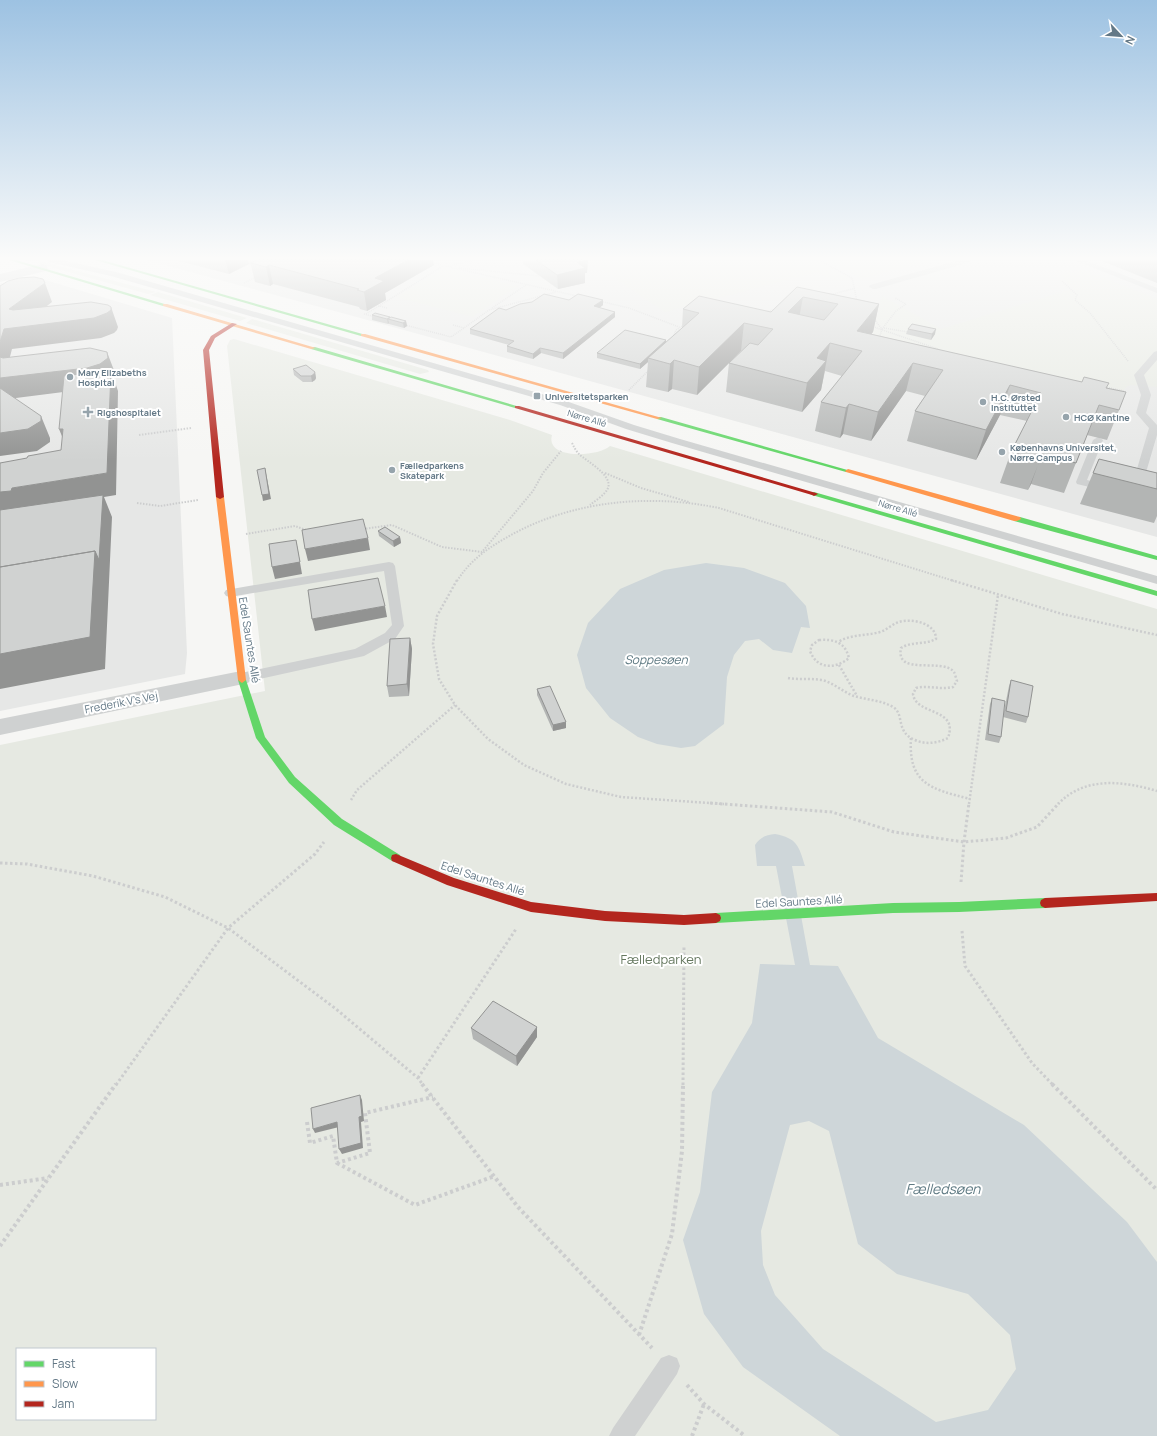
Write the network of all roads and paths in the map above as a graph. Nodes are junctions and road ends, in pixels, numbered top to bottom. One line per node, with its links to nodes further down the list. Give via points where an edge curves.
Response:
1 (229, 327): 31 (street, Edel Sauntes Allé, via 214,336 206,350)
2 (244, 327): 42 (street, Nørre Allé)
3 (298, 327): 40 (lane, via 531,394 676,441)
4 (335, 327): 39 (street, Nørre Allé)
5 (414, 327): 10 (path, via 451,337)
6 (460, 327): 10 (path)
7 (679, 327): 14 (path, via 671,338)
8 (874, 327): 11 (path)
9 (1101, 327): 18 (path)
10 (464, 328)
11 (882, 329): 12 (path, via 891,328); 13 (path); 15 (path)
12 (908, 332)
13 (878, 339)
14 (677, 344)
15 (941, 350)
16 (1157, 354): 18 (lane)
17 (650, 370): 20 (path)
18 (1139, 375): 21 (lane)
19 (1101, 386): 21 (path)
20 (628, 390)
21 (1146, 395): 22 (lane); 30 (lane, via 1141,413 1154,428)
22 (1157, 396)
23 (190, 428): 24 (path)
24 (140, 435)
25 (573, 439): 28 (path, via 575,451)
26 (1098, 440): 29 (lane, via 1081,482)
27 (561, 451): 38 (path)
28 (605, 473): 33 (path, via 641,488); 34 (path, via 609,485 606,492)
29 (1119, 492)
30 (1134, 496)
31 (220, 497): 32 (path, via 160,506); 37 (street, Edel Sauntes Allé)
32 (137, 503)
33 (694, 503): 34 (path, via 654,501); 43 (path, via 719,508)
34 (588, 506): 38 (path, via 552,516 516,532)
35 (363, 529): 38 (path, via 392,525 442,548)
36 (307, 531): 37 (path, via 295,526)
37 (224, 538): 41 (street, Edel Sauntes Allé)
38 (482, 552): 54 (path, via 463,571 437,616 433,644 439,680 455,705 488,739 524,765 566,784 621,797 832,812 894,832)
39 (1157, 558)
40 (1157, 580)
41 (230, 593): 47 (street, Edel Sauntes Allé); 47 (lane, via 389,566 398,626 390,636 359,653)
42 (1157, 594)
43 (998, 595): 44 (path, via 1062,614); 53 (path)
44 (1157, 636)
45 (838, 642): 46 (path, via 849,654 846,662); 46 (path, via 819,640 810,646 809,650 817,662 830,666); 51 (path, via 848,637 881,632 897,622 907,620 921,622 934,630 936,639 932,642 908,645 901,648 900,653 905,662 911,665 940,665 952,670 956,675 957,681 953,687 945,689 921,686 913,692 917,703 941,714 948,721 950,734 944,740 930,744)
46 (839, 665): 49 (path)
47 (241, 678): 50 (street, Frederik V's Vej); 57 (street, Edel Sauntes Allé, via 261,738 292,780 338,822 394,857 451,882)
48 (788, 678): 49 (path, via 824,680)
49 (857, 696): 51 (path, via 895,708 901,727)
50 (0, 727)
51 (911, 738): 53 (path, via 912,761 924,782 941,791)
52 (1157, 791): 54 (path, via 1132,784 1091,784 1067,794 1037,827 1006,838)
53 (970, 799): 54 (path)
54 (964, 842): 58 (path)
55 (0, 863): 60 (path, via 28,864 93,876 158,894)
56 (1157, 897): 58 (street, Edel Sauntes Allé)
57 (531, 907): 59 (street, Edel Sauntes Allé, via 605,916); 61 (path)
58 (959, 907): 59 (street, Edel Sauntes Allé, via 893,908); 68 (path, via 965,966 1027,1056)
59 (684, 920): 70 (path, via 682,1151 672,1234)
60 (228, 928): 61 (path, via 336,1009); 66 (path)
61 (418, 1078): 62 (path)
62 (433, 1097): 64 (path, via 366,1113 370,1153); 65 (path)
63 (307, 1122): 64 (path, via 310,1143 333,1136)
64 (337, 1163): 65 (path, via 416,1205)
65 (495, 1176): 70 (path, via 518,1207)
66 (49, 1178): 67 (path); 69 (path)
67 (0, 1185)
68 (1157, 1190)
69 (0, 1246)
70 (639, 1335): 71 (path)
71 (669, 1366): 72 (path); 73 (lane)
72 (704, 1404): 74 (path); 75 (path)
73 (621, 1436)
74 (692, 1436)
75 (745, 1436)

